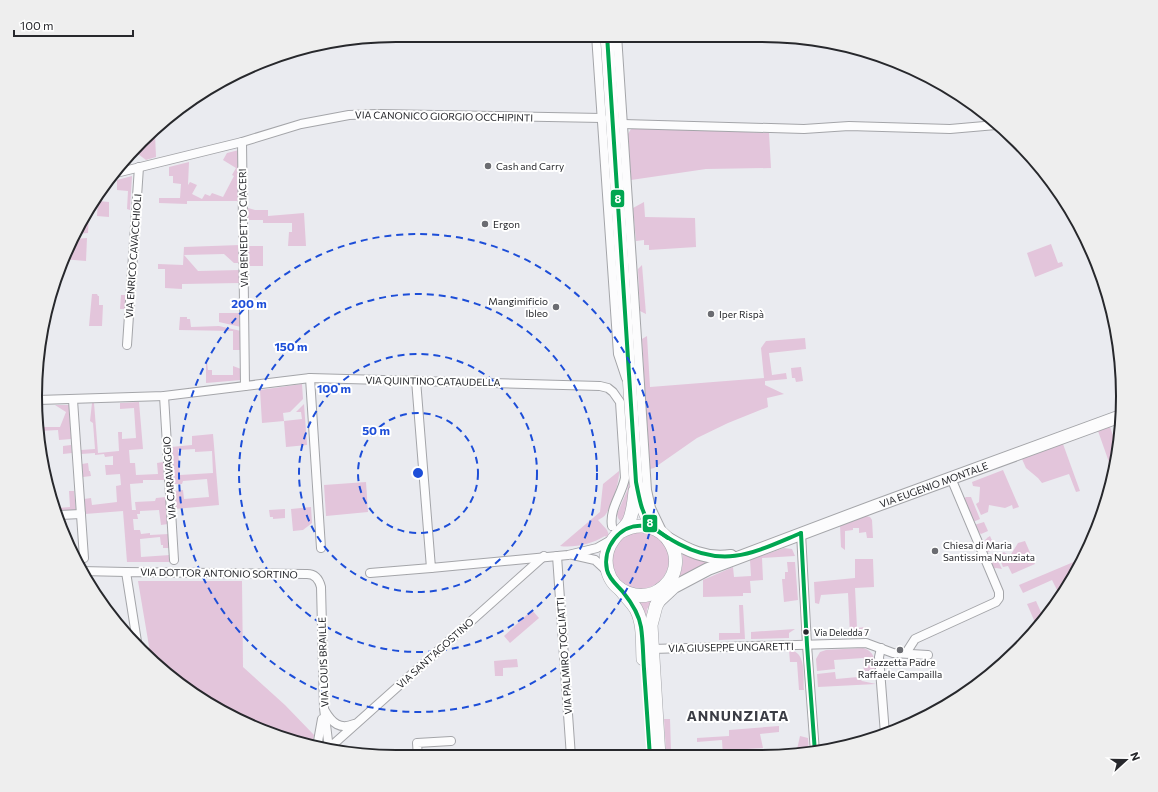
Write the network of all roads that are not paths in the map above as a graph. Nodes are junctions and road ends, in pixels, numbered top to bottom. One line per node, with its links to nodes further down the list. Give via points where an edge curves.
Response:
1 (597, 42): 4 (street)
2 (607, 42): 14 (main road)
3 (617, 42): 5 (street)
4 (602, 118): 7 (street, VIA CANONICO GIORGIO OCCHIPINTI, via 348,115 301,124); 14 (street, via 618,354)
5 (623, 124): 6 (street, via 804,129 849,126 950,129); 26 (street, via 647,490 651,508)
6 (990, 126)
7 (242, 142): 8 (street, VIA CANONICO GIORGIO OCCHIPINTI); 13 (street, VIA BENEDETTO CIACERI)
8 (139, 167): 9 (street, VIA CANONICO GIORGIO OCCHIPINTI); 10 (street, VIA ENRICO CAVACCHIOLI)
9 (123, 171)
10 (127, 345)
11 (310, 378): 12 (street, VIA QUINTINO CATAUDELLA); 13 (street, VIA QUINTINO CATAUDELLA); 27 (street)
12 (416, 380): 24 (street, VIA QUINTINO CATAUDELLA, via 608,388 620,402 625,478 611,517); 34 (street)
13 (245, 386): 15 (street, VIA QUINTINO CATAUDELLA)
14 (630, 387): 20 (main road)
15 (164, 396): 17 (street, VIA QUINTINO CATAUDELLA); 33 (street, VIA CARAVAGGIO)
16 (42, 400): 17 (street, VIA QUINTINO CATAUDELLA)
17 (73, 400): 21 (street)
18 (1115, 418): 19 (main road, VIA EUGENIO MONTALE)
19 (951, 478): 25 (main road, VIA EUGENIO MONTALE); 46 (street, via 999,592 999,598 996,602 915,639)
20 (636, 482): 23 (main road, via 641,506); 24 (main road, via 628,523)
21 (81, 514): 22 (street); 32 (street)
22 (63, 515)
23 (653, 528): 24 (main road, via 636,526); 26 (main road)
24 (615, 532): 29 (street, via 597,548); 36 (main road, via 606,554)
25 (802, 534): 28 (main road, VIA EUGENIO MONTALE); 43 (street)
26 (666, 536): 28 (main road, via 682,547 711,557); 41 (main road, via 675,554 675,563)
27 (321, 548)
28 (748, 554): 41 (main road, via 708,569)
29 (568, 555): 31 (street); 36 (street, via 595,560)
30 (544, 556): 31 (street); 34 (street); 49 (street, VIA SANT'AGOSTINO)
31 (557, 556): 57 (street, VIA PALMIRO TOGLIATTI)
32 (84, 558)
33 (174, 560)
34 (431, 568): 38 (street)
35 (88, 571): 37 (street)
36 (607, 571): 40 (main road)
37 (126, 572): 39 (street, VIA DOTTOR ANTONIO SORTINO, via 307,574); 42 (street, VIA DOTTOR ANTONIO SORTINO)
38 (370, 573)
39 (316, 577): 48 (street, VIA LOUIS BRAILLE, via 320,583)
40 (620, 589): 41 (main road, via 637,595); 58 (main road, via 635,609 641,626)
41 (664, 591): 45 (main road, via 652,615)
42 (136, 635)
43 (807, 645): 44 (street, VIA GIUSEPPE UNGARETTI, via 866,643); 45 (street, VIA GIUSEPPE UNGARETTI); 55 (street)
44 (881, 648): 46 (street, VIA GIUSEPPE UNGARETTI, via 893,653); 50 (street, via 879,657)
45 (652, 649): 59 (main road)
46 (906, 653): 47 (street, VIA GIUSEPPE UNGARETTI)
47 (928, 655)
48 (324, 708): 49 (street, via 336,725 348,727); 51 (street); 53 (street, VIA LOUIS BRAILLE)
49 (358, 722): 54 (street, VIA SANT'AGOSTINO)
50 (885, 728)
51 (319, 741)
52 (451, 741): 56 (street, via 417,743)
53 (328, 743)
54 (333, 744)
55 (815, 746)
56 (418, 750)
57 (571, 750)
58 (650, 750)
59 (659, 750)

